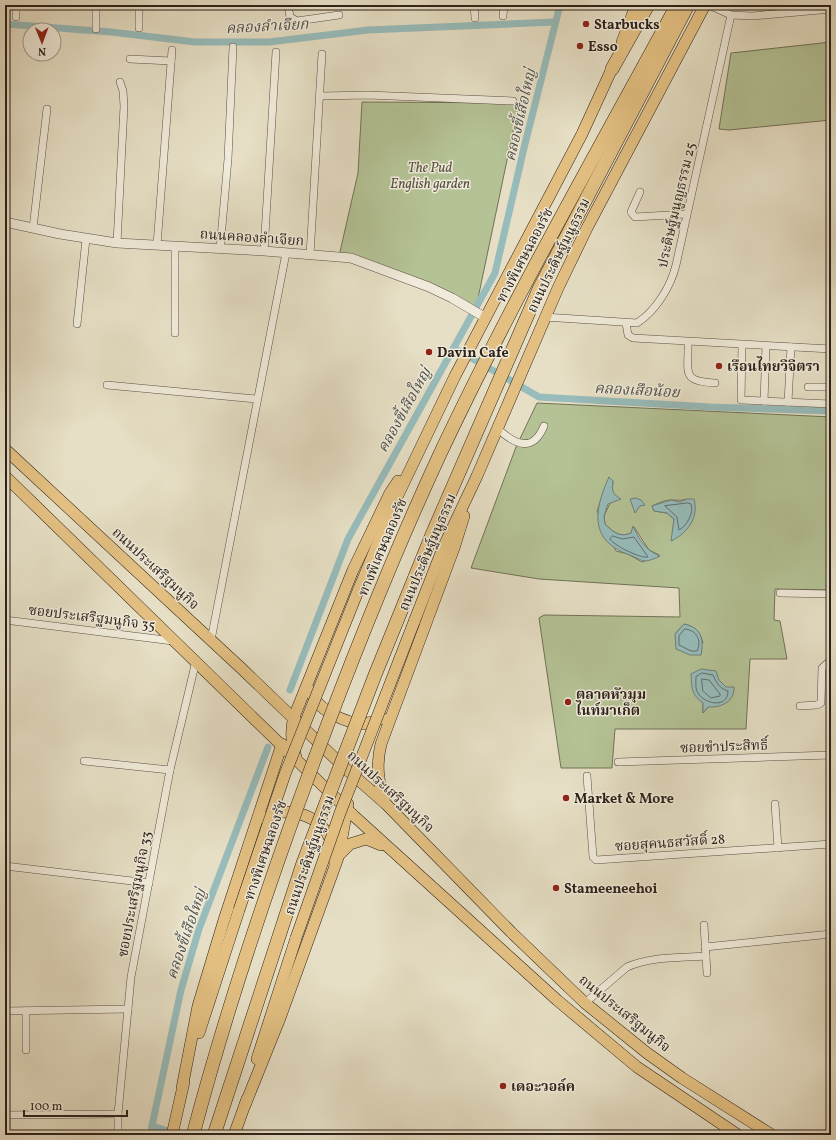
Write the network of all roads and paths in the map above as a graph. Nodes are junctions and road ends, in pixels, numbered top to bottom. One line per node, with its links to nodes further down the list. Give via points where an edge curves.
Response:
1 (16, 5): 17 (street)
2 (96, 5): 20 (street)
3 (139, 5): 19 (street)
4 (288, 5): 15 (street, via 290,17 297,21)
5 (474, 5): 18 (street)
6 (504, 5): 16 (street)
7 (636, 5): 27 (main road)
8 (648, 5): 27 (highway)
9 (677, 5): 113 (highway, ทางพิเศษฉลองรัช, bridge, via 554,232 463,408 420,498 356,650 287,832 223,1026)
10 (688, 5): 114 (highway, ทางพิเศษฉลองรัช, bridge, via 539,289 422,559 303,863)
11 (705, 5): 45 (main road, ถนนประดิษฐ์มนูธรรม, via 587,228)
12 (709, 5): 14 (street)
13 (831, 9): 14 (street, via 752,16)
14 (731, 14): 33 (street, ประดิษฐ์มนูญธรรม 25, via 700,161)
15 (339, 15)
16 (503, 16)
17 (16, 17)
18 (475, 18)
19 (139, 28)
20 (96, 29)
21 (233, 47): 40 (street, via 228,159)
22 (172, 50): 26 (street)
23 (276, 52): 41 (street)
24 (322, 54): 29 (street)
25 (130, 59): 26 (street)
26 (171, 60): 38 (street)
27 (612, 70): 44 (main road, via 582,134)
28 (120, 82): 37 (street, via 124,106)
29 (320, 96): 30 (street, via 368,95); 43 (street)
30 (513, 101)
31 (47, 109): 35 (street)
32 (640, 192): 33 (street, via 630,212 635,217)
33 (686, 214): 46 (street, ประดิษฐ์มนูญธรรม 25, via 674,275 668,286 646,317 637,323)
34 (5, 222): 35 (street, ถนนคลองลำเจียก)
35 (33, 228): 36 (street, ถนนคลองลำเจียก)
36 (86, 239): 37 (street, ถนนคลองลำเจียก); 47 (street)
37 (117, 243): 38 (street, ถนนคลองลำเจียก)
38 (158, 245): 39 (street, ถนนคลองลำเจียก)
39 (175, 247): 40 (street, ถนนคลองลำเจียก); 48 (street)
40 (220, 249): 41 (street, ถนนคลองลำเจียก)
41 (264, 251): 42 (street, ถนนคลองลำเจียก)
42 (286, 253): 43 (street, ถนนคลองลำเจียก); 58 (street)
43 (310, 255): 44 (street, ถนนคลองลำเจียก, via 339,256 358,260 429,287)
44 (479, 313): 64 (main road, via 466,355)
45 (544, 317): 46 (street, ประดิษฐ์มนูญธรรม 25); 63 (main road, ถนนประดิษฐ์มนูธรรม)
46 (626, 323): 49 (street, via 627,332 633,338)
47 (77, 324)
48 (175, 333)
49 (688, 342): 50 (street); 54 (street, via 689,375 698,382)
50 (742, 345): 51 (street); 59 (street, via 741,400)
51 (766, 346): 52 (street); 59 (street)
52 (791, 347): 53 (street); 60 (street)
53 (831, 350)
54 (715, 383)
55 (107, 385): 58 (street)
56 (808, 387): 57 (street)
57 (831, 387)
58 (256, 399): 71 (street)
59 (764, 401): 60 (street)
60 (788, 402): 61 (street)
61 (831, 404)
62 (544, 426): 63 (street, via 540,437 524,444)
63 (497, 428): 67 (main road, ถนนประดิษฐ์มนูธรรม)
64 (427, 434): 75 (main road, via 390,493 353,570); 107 (main road, bridge, via 397,497 285,774 238,910)
65 (5, 449): 71 (main road, ถนนประเสริฐมนูกิจ)
66 (5, 476): 72 (main road)
67 (477, 476): 77 (main road, via 454,548); 108 (main road, ถนนประดิษฐ์มนูธรรม, bridge, via 443,548 340,813 264,1036)
68 (780, 593): 69 (street)
69 (831, 594)
70 (5, 620): 72 (street, ซอยประเสริฐมนูกิจ 35)
71 (212, 640): 78 (main road, ถนนประเสริฐมนูกิจ)
72 (176, 641): 74 (main road)
73 (831, 660): 76 (street, via 822,668 822,703)
74 (196, 661): 79 (main road); 85 (street, ซอยประเสริฐมนูกิจ 33)
75 (310, 678): 77 (main road, via 316,701 339,717 369,723 382,718); 78 (main road)
76 (800, 706)
77 (393, 708): 87 (main road, via 377,758 378,779)
78 (294, 717): 82 (main road, via 290,728 291,739); 84 (main road, ถนนประเสริฐมนูกิจ)
79 (282, 744): 82 (main road); 90 (main road)
80 (831, 755): 83 (street, ซอยขำประสิทธิ์)
81 (84, 761): 85 (street)
82 (298, 761): 89 (main road)
83 (618, 762)
84 (345, 768): 87 (main road, ถนนประเสริฐมนูกิจ); 89 (main road, via 348,780)
85 (170, 770): 96 (street, ซอยประเสริฐมนูกิจ 33)
86 (587, 776): 92 (street, ซอยสุคนธสวัสดิ์ 28, via 593,857 596,860)
87 (386, 804): 102 (main road, ถนนประเสริฐมนูกิจ, via 511,932)
88 (775, 804): 92 (street)
89 (348, 809): 93 (main road); 94 (main road)
90 (251, 839): 94 (main road, via 260,824 276,813 287,811 300,814 323,827 329,836); 107 (main road, via 198,1006)
91 (831, 844): 92 (street, ซอยสุคนธสวัสดิ์ 28)
92 (778, 848)
93 (392, 850): 94 (main road, via 366,838 350,844); 116 (main road, via 616,1051)
94 (337, 860): 108 (main road, via 280,1018)
95 (5, 866): 96 (street)
96 (149, 883): 103 (street, ซอยประเสริฐมนูกิจ 33, via 131,977)
97 (704, 925): 99 (street)
98 (831, 934): 99 (street)
99 (705, 947): 100 (street)
100 (706, 956): 101 (street); 102 (street, via 634,963 627,966)
101 (708, 973)
102 (585, 1003): 117 (main road, ถนนประเสริฐมนูกิจ, via 676,1074)
103 (128, 1009): 104 (street); 109 (street, ซอยประเสริฐมนูกิจ 33)
104 (26, 1010): 105 (street); 106 (street)
105 (5, 1011)
106 (26, 1050)
107 (182, 1088): 111 (main road)
108 (245, 1104): 115 (main road, ถนนประดิษฐ์มนูธรรม)
109 (118, 1114): 110 (street); 112 (street, ซอยประเสริฐมนูกิจ 33)
110 (5, 1115)
111 (173, 1131)
112 (118, 1135)
113 (193, 1135)
114 (214, 1135)
115 (234, 1135)
116 (738, 1135)
117 (772, 1135)

